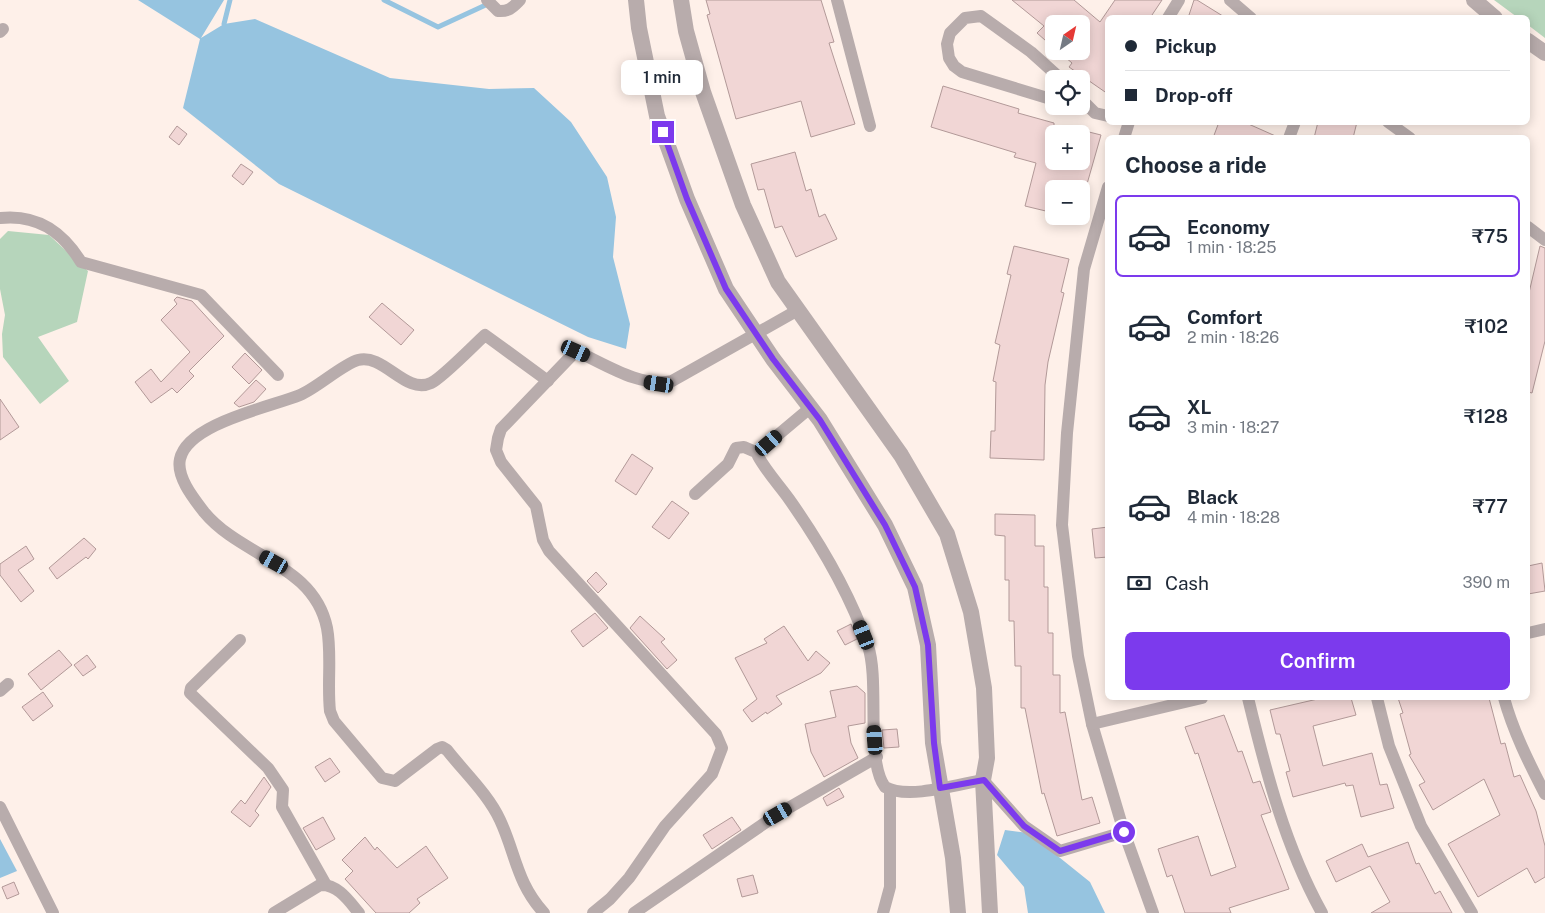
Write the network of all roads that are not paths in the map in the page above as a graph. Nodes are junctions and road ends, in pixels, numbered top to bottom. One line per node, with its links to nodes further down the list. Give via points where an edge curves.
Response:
1 (487, 0): 2 (street, via 498,11 510,10)
2 (520, 0)
3 (636, 0): 26 (street, via 657,116 687,199 726,289)
4 (681, 0): 25 (street, via 703,92 743,205 778,282)
5 (837, 0): 19 (street)
6 (1179, 0): 9 (street)
7 (1230, 0): 10 (street)
8 (1474, 0): 11 (street)
9 (1170, 15)
10 (1248, 15)
11 (1492, 15)
12 (1530, 42): 13 (street)
13 (1545, 53)
14 (1051, 70): 15 (street, via 981,16 965,18 950,33 947,44 949,58 962,72)
15 (1045, 97)
16 (1090, 106): 17 (street)
17 (1101, 115)
18 (1392, 125): 20 (street)
19 (870, 126)
20 (1406, 135)
21 (1105, 197): 39 (street, via 1084,269 1066,434 1062,525 1078,656)
22 (0, 218): 27 (street, via 38,221 53,229 66,240 81,262 201,295)
23 (1530, 229): 24 (street)
24 (1545, 240)
25 (798, 310): 26 (street); 41 (street, via 901,455 947,534 972,612 984,688 987,758)
26 (756, 334): 28 (street, via 672,381 659,384 645,382 576,351); 29 (street)
27 (278, 375)
28 (548, 381): 51 (street, via 485,335 431,383 416,384 372,360 358,360 301,394 211,426 185,448 180,459 185,484 215,525 292,575 308,588 322,610 327,628 328,698 334,721 388,781 395,781 437,749 447,750 500,820 516,869 531,899); 52 (street, via 501,429 496,450 501,462 536,506 543,540 549,551 716,734 722,748 712,774 665,826 629,878)
29 (810, 408): 30 (street); 42 (street, via 885,525 915,587 928,645)
30 (758, 453): 31 (street, via 744,447 736,448 728,464); 40 (street, via 829,563 865,639 873,664)
31 (694, 494)
32 (1545, 629): 33 (street)
33 (1530, 633)
34 (240, 640): 47 (street, via 191,688 190,693 276,778 283,790 282,807)
35 (1194, 700): 39 (street)
36 (1248, 700): 58 (street, via 1269,785 1305,882)
37 (1378, 700): 59 (street, via 1389,746 1422,826)
38 (1505, 700): 44 (street)
39 (1092, 724): 46 (street)
40 (876, 757): 43 (street, via 882,784); 53 (street, via 778,814)
41 (984, 780): 42 (street); 46 (street, via 1024,826 1060,851); 56 (street)
42 (940, 788): 43 (street); 55 (street, via 954,858)
43 (890, 790): 54 (street, via 890,887)
44 (1545, 794)
45 (0, 807): 48 (street)
46 (1124, 832): 57 (street)
47 (326, 885): 49 (street, via 320,885); 50 (street, via 339,891)
48 (53, 913)
49 (274, 913)
50 (359, 913)
51 (544, 913)
52 (593, 913)
53 (634, 913)
54 (883, 913)
55 (958, 913)
56 (990, 913)
57 (1153, 913)
58 (1322, 913)
59 (1472, 913)

